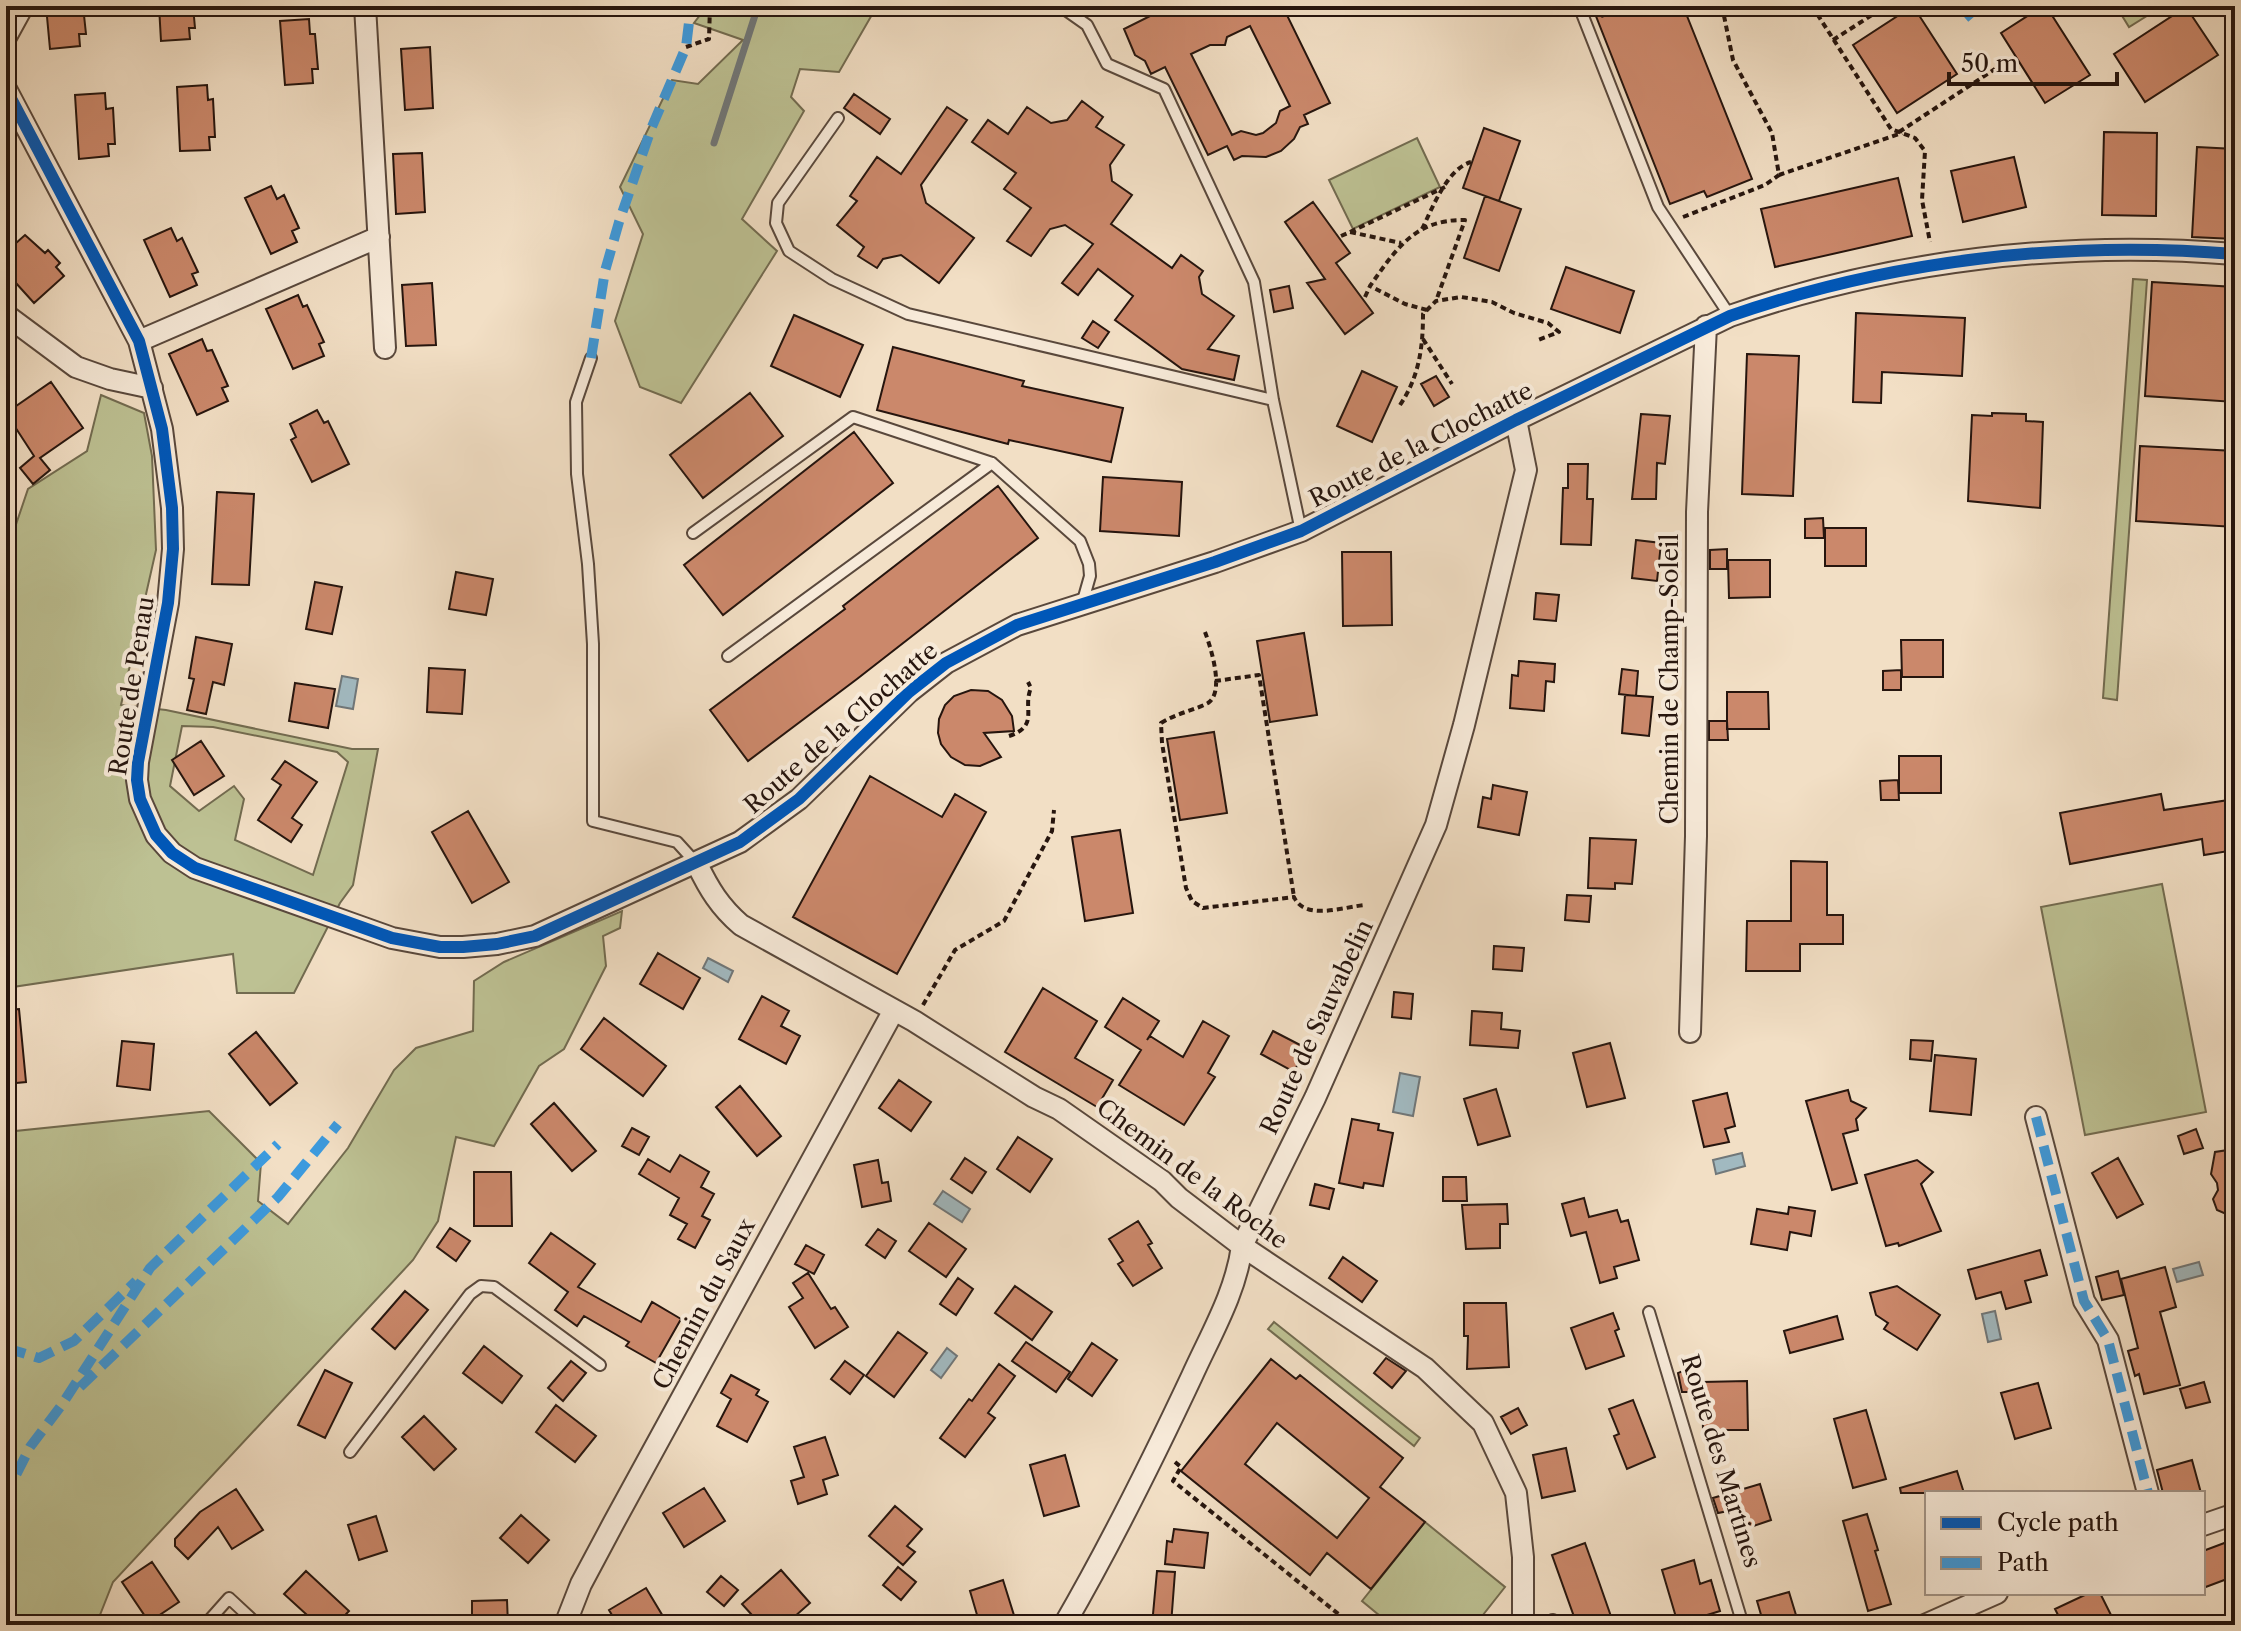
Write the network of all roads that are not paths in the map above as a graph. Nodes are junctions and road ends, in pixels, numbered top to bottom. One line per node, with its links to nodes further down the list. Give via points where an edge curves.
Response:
1 (23, 6): 5 (street)
2 (365, 6): 8 (street)
3 (1060, 6): 17 (lane, Route de la Clochatte, via 1087,25 1107,64 1164,89 1254,282)
4 (1579, 6): 11 (lane, via 1658,207)
5 (6, 37)
6 (6, 89): 13 (street, Route de Penau)
7 (838, 118): 17 (lane, via 778,203 776,223 789,251 832,279 908,314)
8 (379, 237): 13 (street); 14 (street)
9 (2235, 254): 11 (street, Route de la Clochatte, via 2096,249 1978,259 1848,282)
10 (6, 315): 16 (street, via 76,367)
11 (1730, 316): 12 (street, Route de la Clochatte)
12 (1706, 326): 18 (street, Route de la Clochatte); 26 (street, Chemin de Champ-Soleil, via 1697,512)
13 (139, 341): 16 (street, Route de Penau)
14 (385, 348)
15 (591, 358): 24 (lane, via 576,417 593,644 593,821 677,842)
16 (152, 388): 24 (street, Route de Penau, via 168,463 173,549 137,780 146,817 172,853 195,868 392,938 440,947 535,936)
17 (1273, 400): 20 (lane, Route de la Clochatte)
18 (1516, 420): 20 (street, Route de la Clochatte); 28 (street, Route de Sauvabelin, via 1526,465 1524,483 1436,825 1322,1085)
19 (992, 463): 21 (lane, via 853,417); 22 (lane, via 1080,541 1090,576); 23 (lane)
20 (1301, 531): 22 (street, Route de la Clochatte)
21 (693, 533)
22 (1082, 604): 24 (street, Route de la Clochatte, via 1017,625 946,663 779,815)
23 (728, 656)
24 (697, 864): 25 (street, Chemin de la Roche, via 710,892 741,925)
25 (894, 1010): 28 (street, Chemin de la Roche, via 1059,1109 1162,1181); 40 (street, Chemin du Saux, via 613,1524)
26 (1690, 1032)
27 (2036, 1117): 32 (street, via 2084,1301 2108,1340)
28 (1242, 1246): 37 (street, Chemin de la Roche, via 1425,1368 1483,1423 1516,1493); 41 (street, Route de Sauvabelin, via 1239,1272 1161,1442)
29 (1649, 1312): 42 (lane, Route des Martines)
30 (600, 1365): 31 (lane, via 494,1287 481,1286)
31 (350, 1452)
32 (2147, 1491)
33 (2235, 1514): 34 (street)
34 (2205, 1524)
35 (1992, 1595): 43 (street)
36 (1553, 1620): 37 (lane)
37 (1523, 1623)
38 (205, 1625): 39 (lane, via 229,1598)
39 (258, 1625)
40 (565, 1625)
41 (1064, 1625)
42 (1743, 1625)
43 (1925, 1625)

